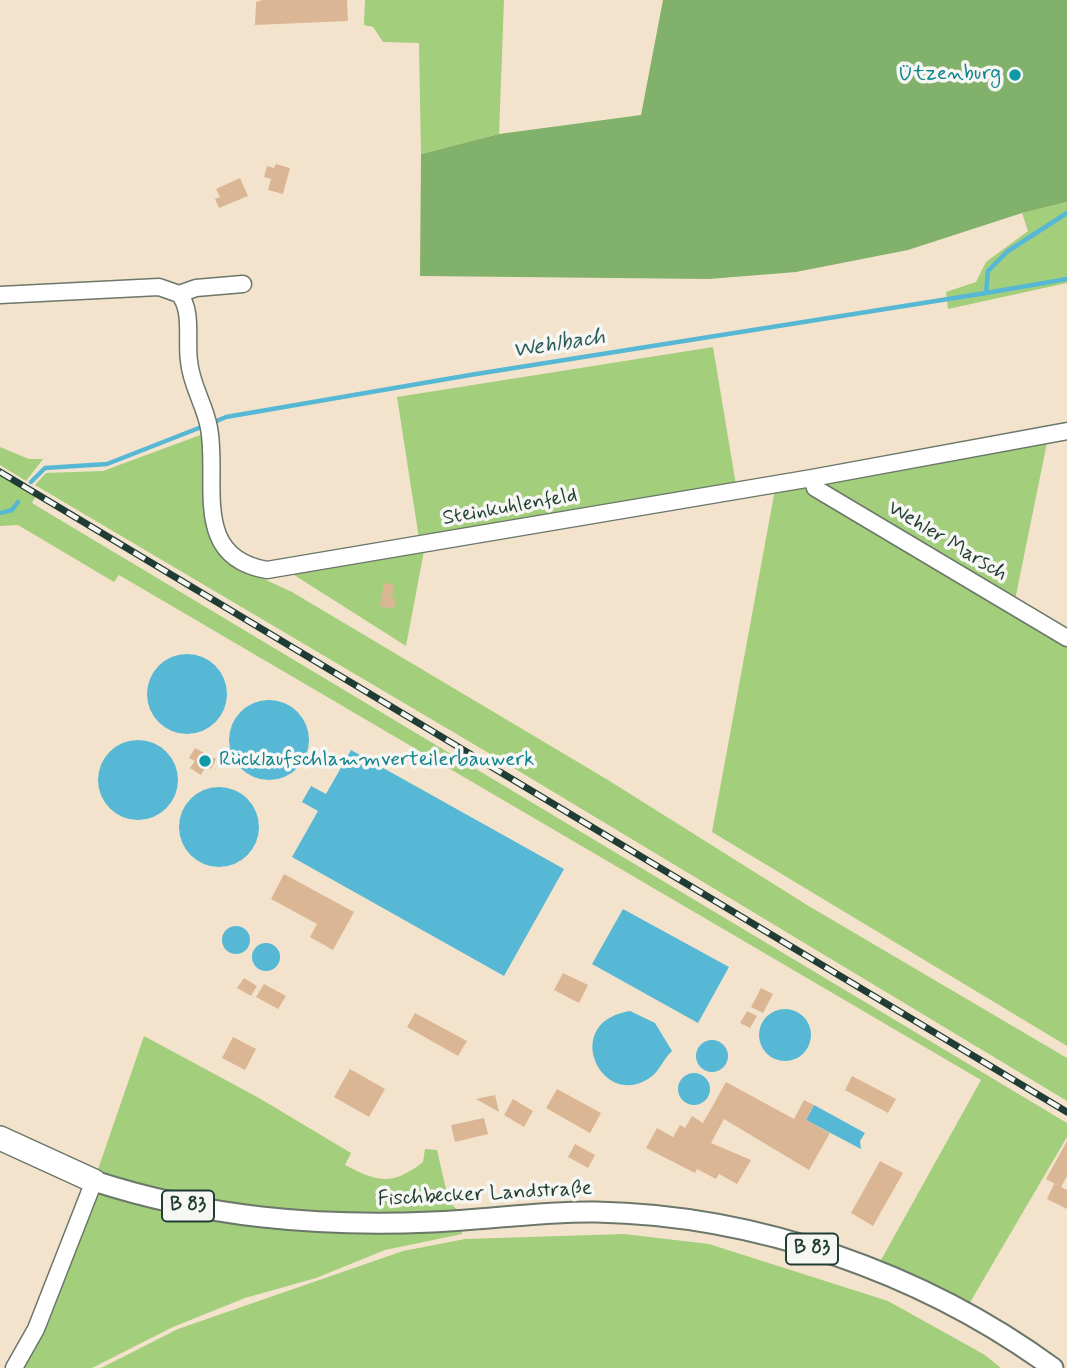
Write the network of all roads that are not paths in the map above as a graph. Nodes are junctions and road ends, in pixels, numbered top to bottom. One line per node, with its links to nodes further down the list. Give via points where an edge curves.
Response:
1 (243, 284): 2 (street)
2 (179, 293): 3 (street, via 159,287); 5 (street, Steinkuhlenfeld, via 186,309 191,376 208,423 209,492 217,531 230,554 242,563 267,570)
3 (0, 295)
4 (1067, 430): 5 (street, Steinkuhlenfeld)
5 (812, 478): 6 (street, Wehler Marsch, via 815,488)
6 (1067, 638)
7 (0, 1138): 8 (highway, B 83)
8 (94, 1181): 9 (street, via 41,1317); 10 (main road, Fischbecker Landstraße / B 83, via 168,1202 252,1218 358,1224 595,1212 709,1223 807,1247 898,1277 964,1311)
9 (14, 1368)
10 (1053, 1368)

